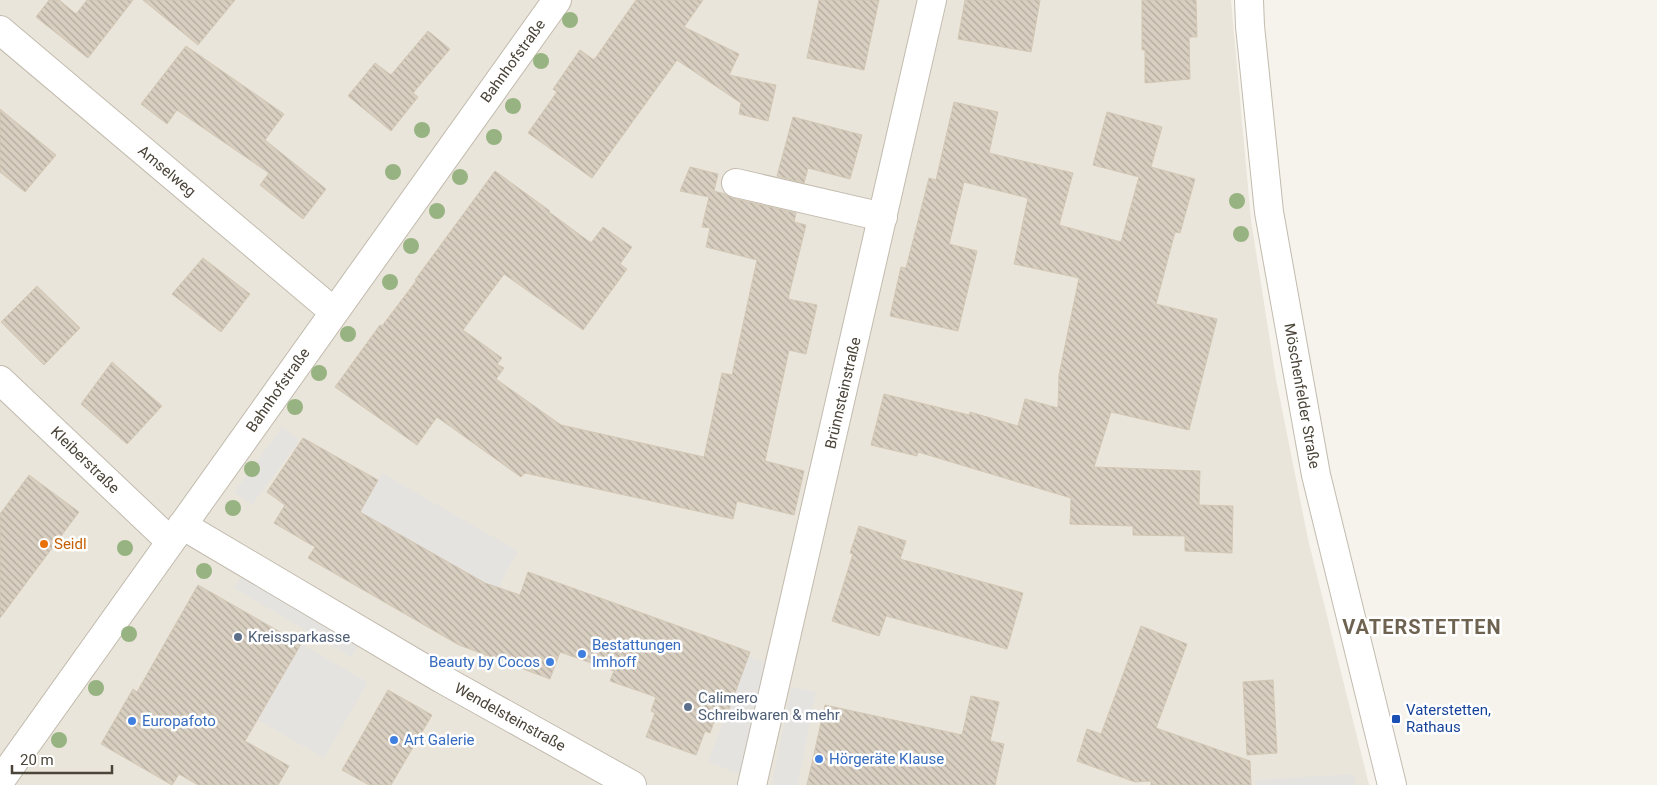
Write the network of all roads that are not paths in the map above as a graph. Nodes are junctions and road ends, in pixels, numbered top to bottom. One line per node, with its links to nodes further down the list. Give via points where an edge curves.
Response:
1 (557, 0): 7 (street, Bahnhofstraße)
2 (932, 0): 6 (street, Brünnsteinstraße)
3 (1249, 0): 14 (street, Möschenfelder Straße, via 1269,212 1299,385 1316,474)
4 (0, 30): 7 (street, Amselweg)
5 (736, 182): 6 (street)
6 (883, 217): 13 (street, Brünnsteinstraße)
7 (334, 311): 9 (street, Bahnhofstraße)
8 (0, 380): 9 (street, Kleiberstraße)
9 (176, 533): 10 (street, Wendelsteinstraße, via 442,679); 11 (street, Bahnhofstraße)
10 (603, 778): 12 (street, Wendelsteinstraße)
11 (0, 781)
12 (632, 785)
13 (752, 785)
14 (1392, 785)

